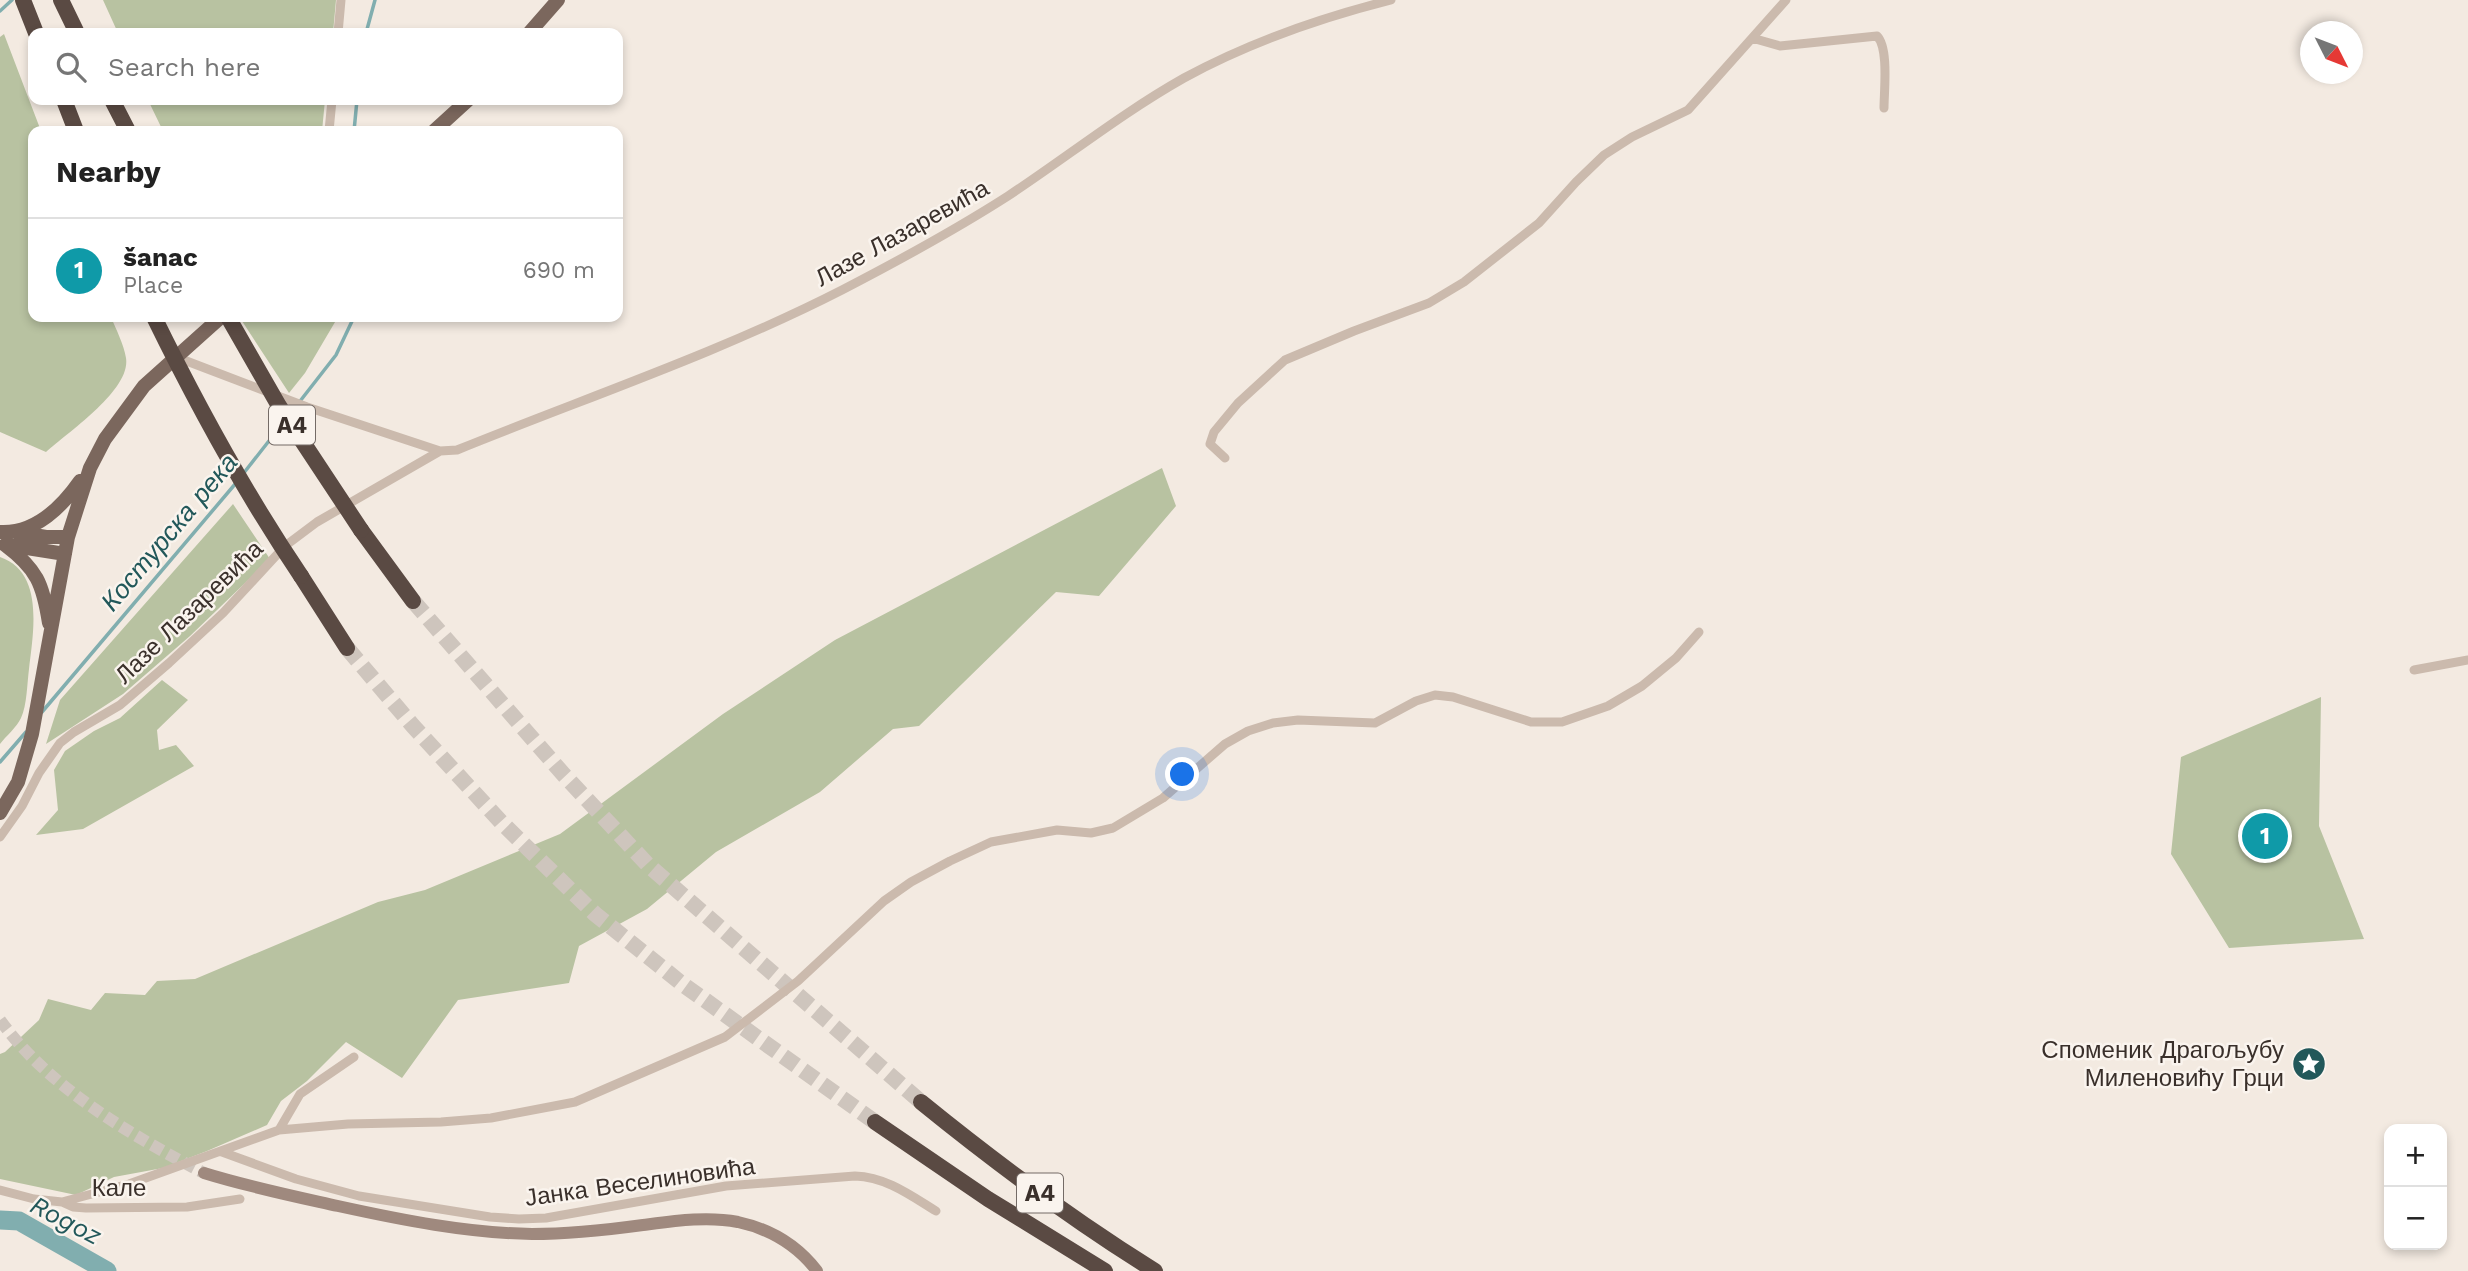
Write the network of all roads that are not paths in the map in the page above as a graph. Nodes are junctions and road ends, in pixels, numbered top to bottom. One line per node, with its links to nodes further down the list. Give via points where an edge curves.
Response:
1 (23, 0): 8 (highway)
2 (61, 0): 9 (highway)
3 (341, 0): 10 (street)
4 (558, 0): 11 (main road)
5 (1391, 0): 7 (street, Лазе Лазаревића)
6 (1786, 0): 12 (street)
7 (1364, 4): 26 (street, Лазе Лазаревића, via 1184,78 1007,196 831,295 557,411 457,450)
8 (34, 28)
9 (74, 28)
10 (338, 28)
11 (533, 28)
12 (1752, 38): 17 (street, via 1780,46 1877,36 1884,55); 27 (street, via 1688,110 1604,155 1539,223 1464,282 1429,303 1285,360 1214,432 1210,444)
13 (66, 105): 18 (highway)
14 (115, 105): 19 (highway)
15 (332, 105): 20 (street)
16 (463, 105): 21 (main road)
17 (1884, 108)
18 (74, 126)
19 (125, 126)
20 (329, 126)
21 (439, 126)
22 (157, 322): 36 (highway, bridge, via 224,454)
23 (215, 322): 25 (main road)
24 (231, 322): 33 (highway, A4, bridge, via 279,406)
25 (176, 357): 26 (street); 28 (main road, via 129,405)
26 (440, 451): 40 (street, Лазе Лазаревића, via 317,522 285,546 169,663 120,705 60,743)
27 (1225, 458)
28 (90, 468): 29 (main road, via 50,516); 30 (main road)
29 (16, 532): 30 (main road); 31 (main road)
30 (68, 537): 32 (main road)
31 (2, 540): 32 (main road); 35 (main road, via 29,564 40,583)
32 (65, 554): 35 (main road)
33 (413, 601)
34 (1699, 632): 44 (street, via 1642,686 1608,706 1562,722 1531,722 1435,695 1375,723 1285,721 1248,731 1225,744 1163,798 1112,828 1091,834 1057,830 991,842 921,877 884,901 798,981 724,1037 575,1102 491,1118)
35 (51, 636): 39 (main road, via 32,734 18,782)
36 (347, 648)
37 (2468, 660): 38 (street)
38 (2414, 670)
39 (0, 813)
40 (0, 838)
41 (354, 1056): 44 (street, via 300,1094)
42 (921, 1102): 53 (highway, A4, via 1097,1235)
43 (875, 1122): 52 (highway, A4)
44 (279, 1130): 45 (street)
45 (222, 1152): 49 (street); 50 (street, Јанка Веселиновића, via 359,1196 509,1218 546,1218 726,1186 855,1176 890,1184)
46 (204, 1173): 51 (main road, via 268,1192 380,1215 498,1232 566,1233 678,1221 736,1222 783,1239)
47 (0, 1189): 49 (street, Кале)
48 (240, 1199): 49 (street, Кале, via 187,1207 86,1208)
49 (62, 1202)
50 (936, 1211)
51 (817, 1271)
52 (1105, 1271)
53 (1154, 1271)

